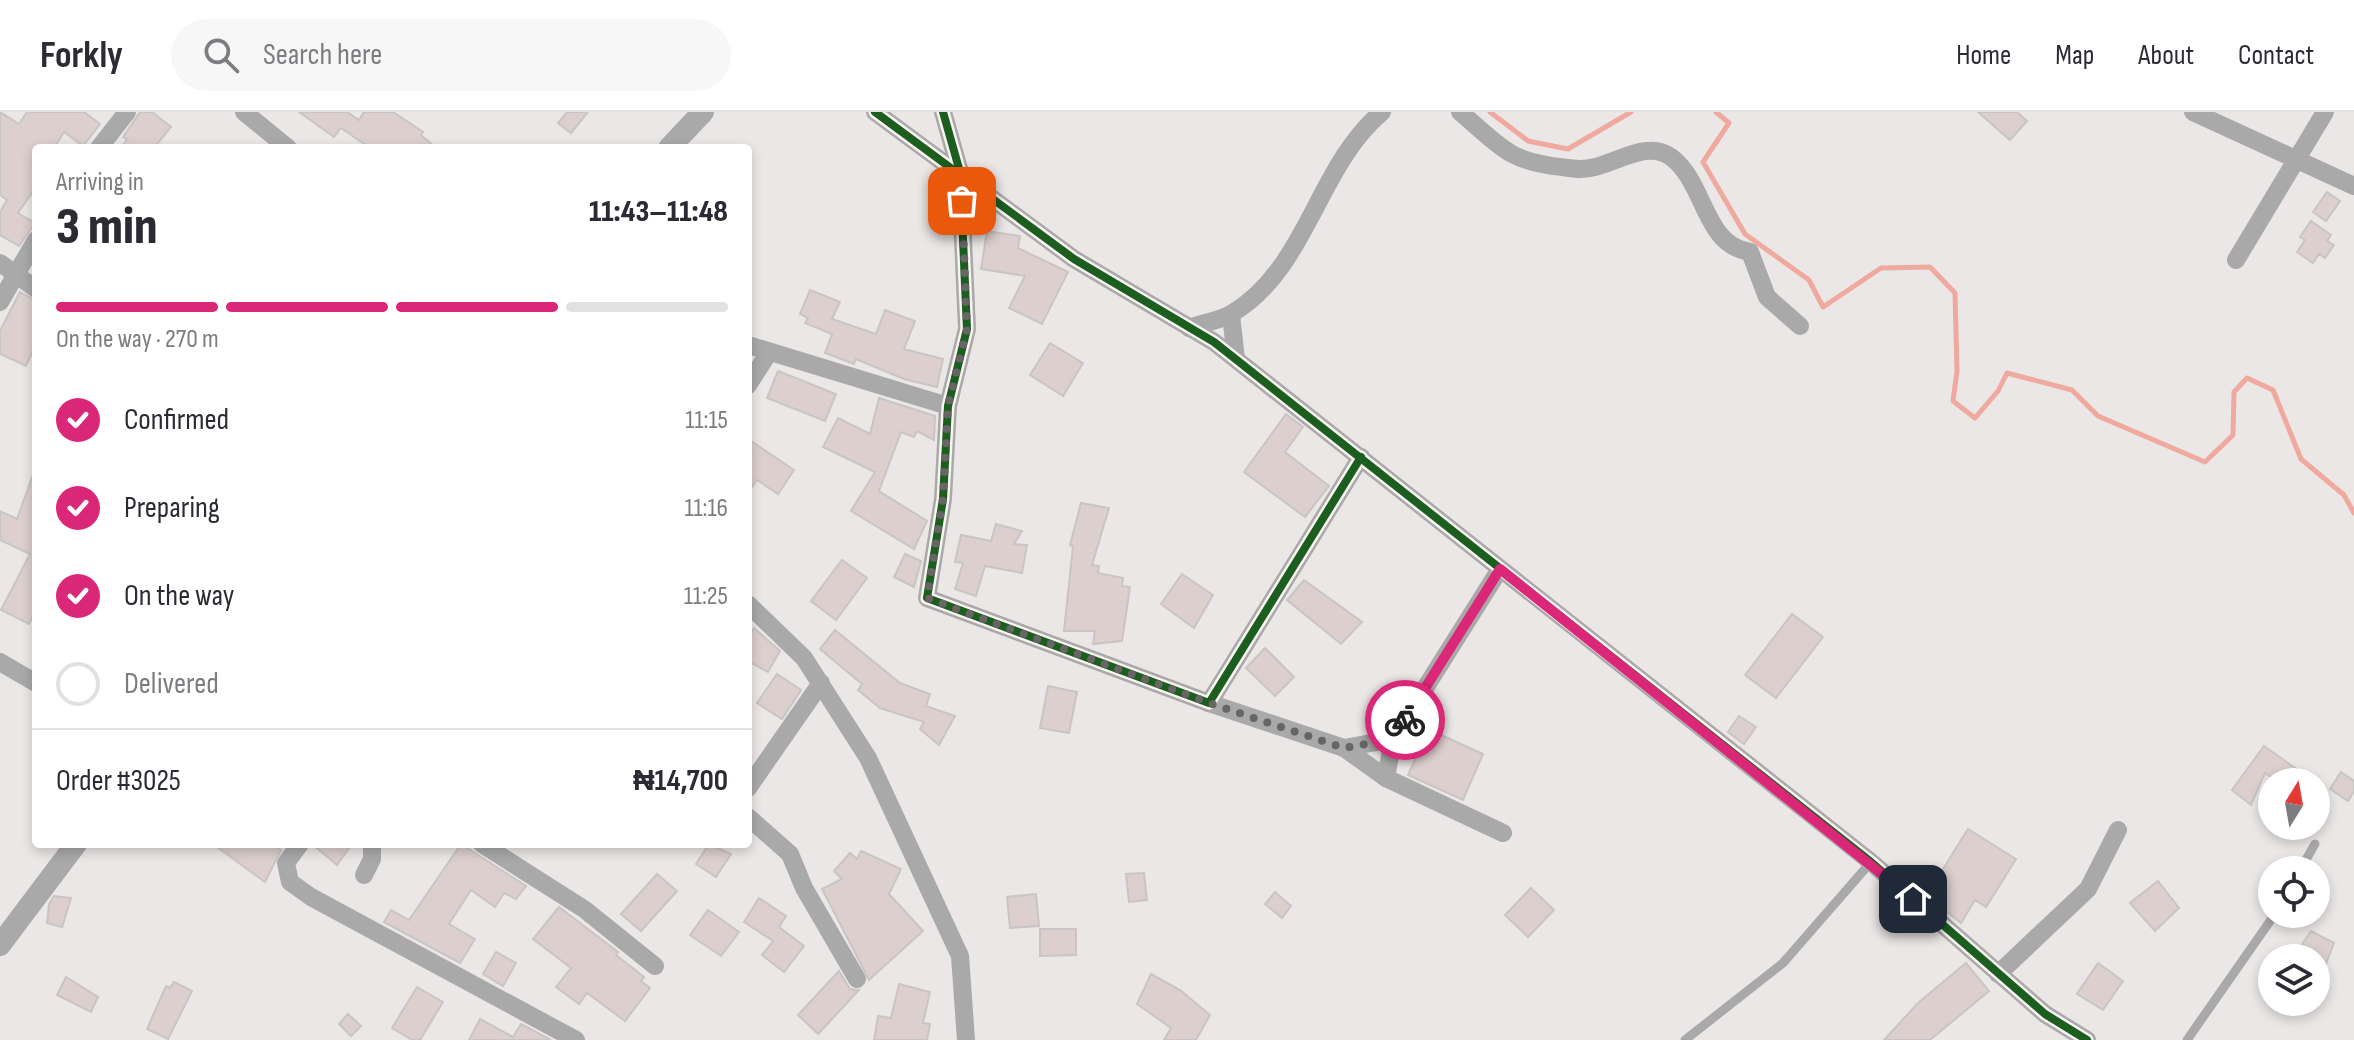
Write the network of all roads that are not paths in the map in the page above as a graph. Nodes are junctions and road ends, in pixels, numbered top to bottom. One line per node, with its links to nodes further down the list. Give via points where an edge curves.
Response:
1 (127, 112): 10 (street)
2 (244, 112): 11 (street)
3 (875, 112): 14 (street)
4 (943, 112): 14 (street)
5 (1382, 112): 22 (street, via 1362,129 1328,180 1283,264)
6 (1460, 112): 23 (street, via 1512,154 1553,166 1582,169 1646,150 1670,156 1689,178 1722,240 1750,252 1767,297)
7 (2193, 112): 13 (street)
8 (2325, 112): 13 (street)
9 (692, 115): 12 (street)
10 (102, 144)
11 (283, 144)
12 (672, 144)
13 (2297, 163): 15 (street); 17 (street)
14 (960, 172): 24 (street, via 1074,259); 29 (street, via 967,329)
15 (2354, 186)
16 (32, 247): 19 (street)
17 (2236, 260)
18 (0, 263): 19 (street)
19 (16, 275): 20 (street); 21 (street)
20 (32, 286)
21 (0, 302)
22 (1231, 315): 24 (street); 27 (street)
23 (1800, 326)
24 (1189, 328): 27 (street)
25 (752, 347): 26 (street)
26 (768, 354): 28 (street); 29 (street)
27 (1236, 359): 30 (street)
28 (752, 379)
29 (948, 406): 36 (street, via 943,499 927,598)
30 (1361, 457): 31 (street); 36 (street)
31 (1500, 569): 37 (street); 50 (street)
32 (752, 608): 35 (street, via 804,658)
33 (0, 662): 34 (street)
34 (32, 681)
35 (821, 683): 40 (street); 58 (street, via 868,758 960,956)
36 (1209, 703): 38 (street)
37 (1393, 739): 38 (street); 39 (street)
38 (1344, 748): 39 (street)
39 (1386, 778): 43 (street)
40 (752, 782)
41 (752, 821): 56 (street, via 790,854)
42 (2118, 830): 55 (street, via 2088,889)
43 (1503, 833)
44 (2315, 844): 49 (lane)
45 (73, 848): 53 (street)
46 (297, 848): 57 (street, via 286,863 290,882 311,897)
47 (372, 848): 51 (street)
48 (488, 848): 54 (street, via 584,909)
49 (2308, 856)
50 (1871, 862): 55 (street); 59 (lane, via 1783,963)
51 (364, 875)
52 (2265, 928): 61 (lane)
53 (0, 945)
54 (655, 966)
55 (1998, 974): 60 (street, via 2045,1014)
56 (857, 979)
57 (569, 1038)
58 (966, 1040)
59 (1685, 1040)
60 (2087, 1040)
61 (2187, 1040)

